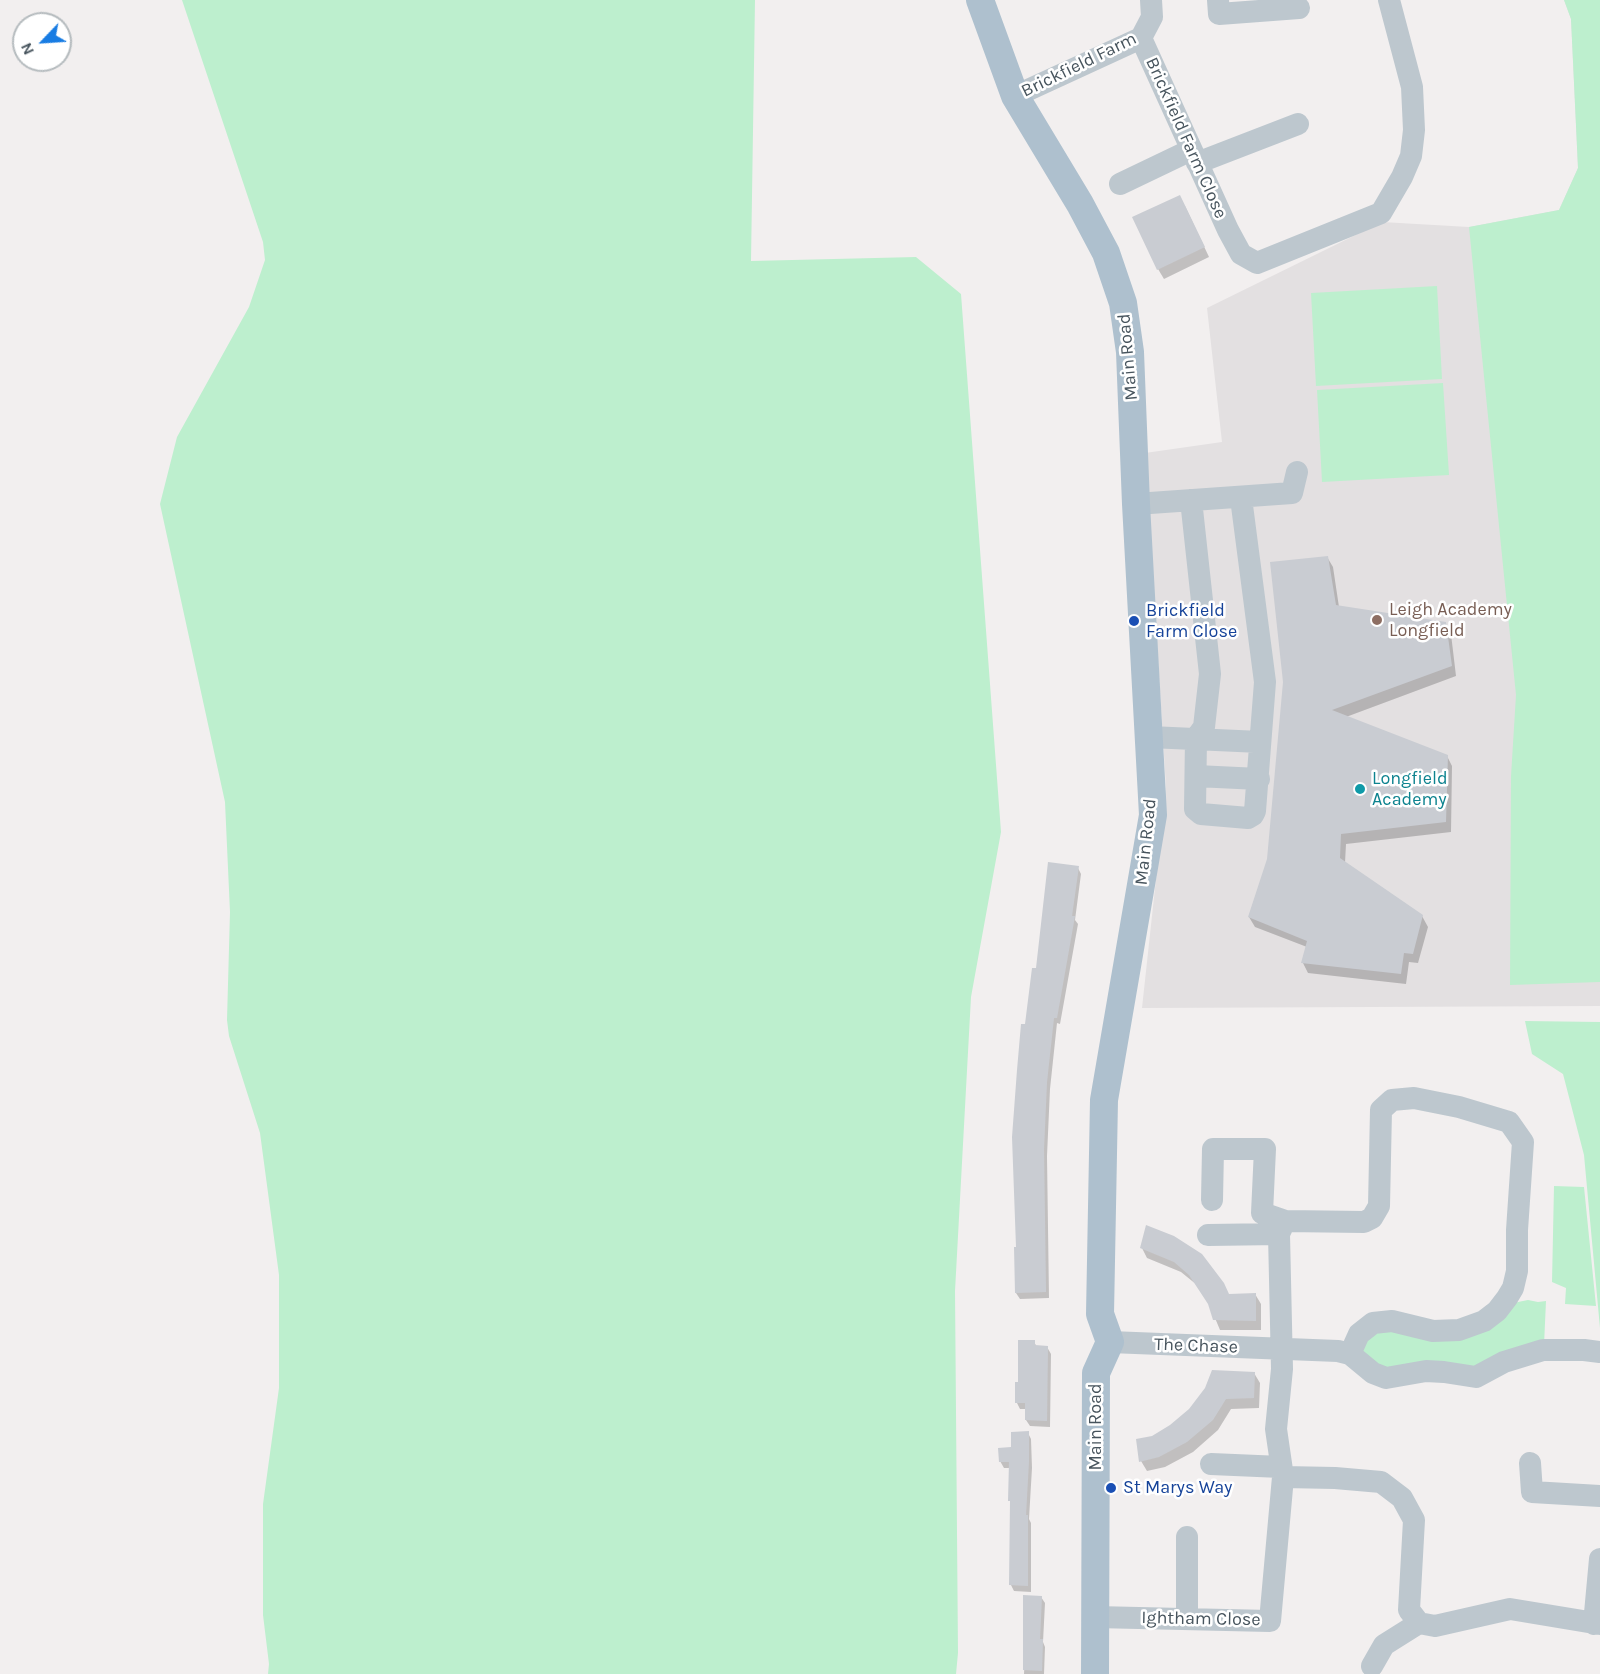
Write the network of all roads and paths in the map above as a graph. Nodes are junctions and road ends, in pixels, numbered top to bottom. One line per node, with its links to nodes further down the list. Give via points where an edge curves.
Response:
1 (980, 0): 7 (main road, Main Road)
2 (1151, 0): 6 (street, Brickfield Farm, via 1152,17)
3 (1218, 0): 5 (street, via 1220,14)
4 (1389, 0): 9 (street, Brickfield Farm Close, via 1412,87 1414,130 1411,156 1382,213 1257,264 1241,254)
5 (1299, 8)
6 (1141, 38): 7 (street, Brickfield Farm); 9 (street, Brickfield Farm Close)
7 (1014, 96): 14 (main road, Main Road, via 1106,253 1123,303 1130,352)
8 (1298, 124): 9 (street)
9 (1194, 157): 10 (street)
10 (1120, 184)
11 (1297, 472): 12 (street, via 1292,493)
12 (1241, 498): 13 (street); 17 (street, via 1265,682)
13 (1191, 500): 14 (street); 16 (street, via 1210,674 1204,727)
14 (1136, 504): 15 (main road, Main Road)
15 (1150, 737): 16 (street); 23 (main road, Main Road, via 1153,815 1104,1100 1100,1314)
16 (1196, 738): 17 (street); 18 (street)
17 (1260, 742): 19 (street)
18 (1196, 776): 19 (street); 19 (street, via 1198,813 1248,818 1256,811)
19 (1259, 779)
20 (1212, 1200): 21 (street, via 1213,1149 1265,1149 1262,1213)
21 (1282, 1228): 22 (street); 24 (street); 26 (street, via 1364,1222 1372,1218 1378,1206 1381,1110 1392,1100 1413,1098 1509,1122 1523,1142 1517,1271 1513,1288 1501,1306 1480,1323 1453,1331 1433,1331 1392,1321 1373,1323 1359,1334)
22 (1208, 1234)
23 (1110, 1342): 24 (street, The Chase); 33 (main road, Main Road, via 1096,1373)
24 (1282, 1348): 26 (street, The Chase); 29 (street, via 1276,1429)
25 (1600, 1352): 26 (street, via 1543,1350 1504,1362 1476,1377 1426,1371 1386,1378 1375,1375)
26 (1350, 1354)
27 (1530, 1463): 30 (street, via 1532,1492)
28 (1211, 1464): 29 (street)
29 (1282, 1472): 34 (street, Ightham Close, via 1270,1621); 35 (street, via 1381,1482 1402,1498 1414,1520 1409,1610)
30 (1600, 1496)
31 (1186, 1537): 34 (street)
32 (1600, 1559): 36 (street)
33 (1095, 1617): 34 (street, Ightham Close); 38 (main road, Main Road)
34 (1187, 1619)
35 (1419, 1623): 36 (street, via 1435,1626 1510,1610); 37 (street, via 1384,1645)
36 (1597, 1624)
37 (1372, 1666)
38 (1095, 1674)

